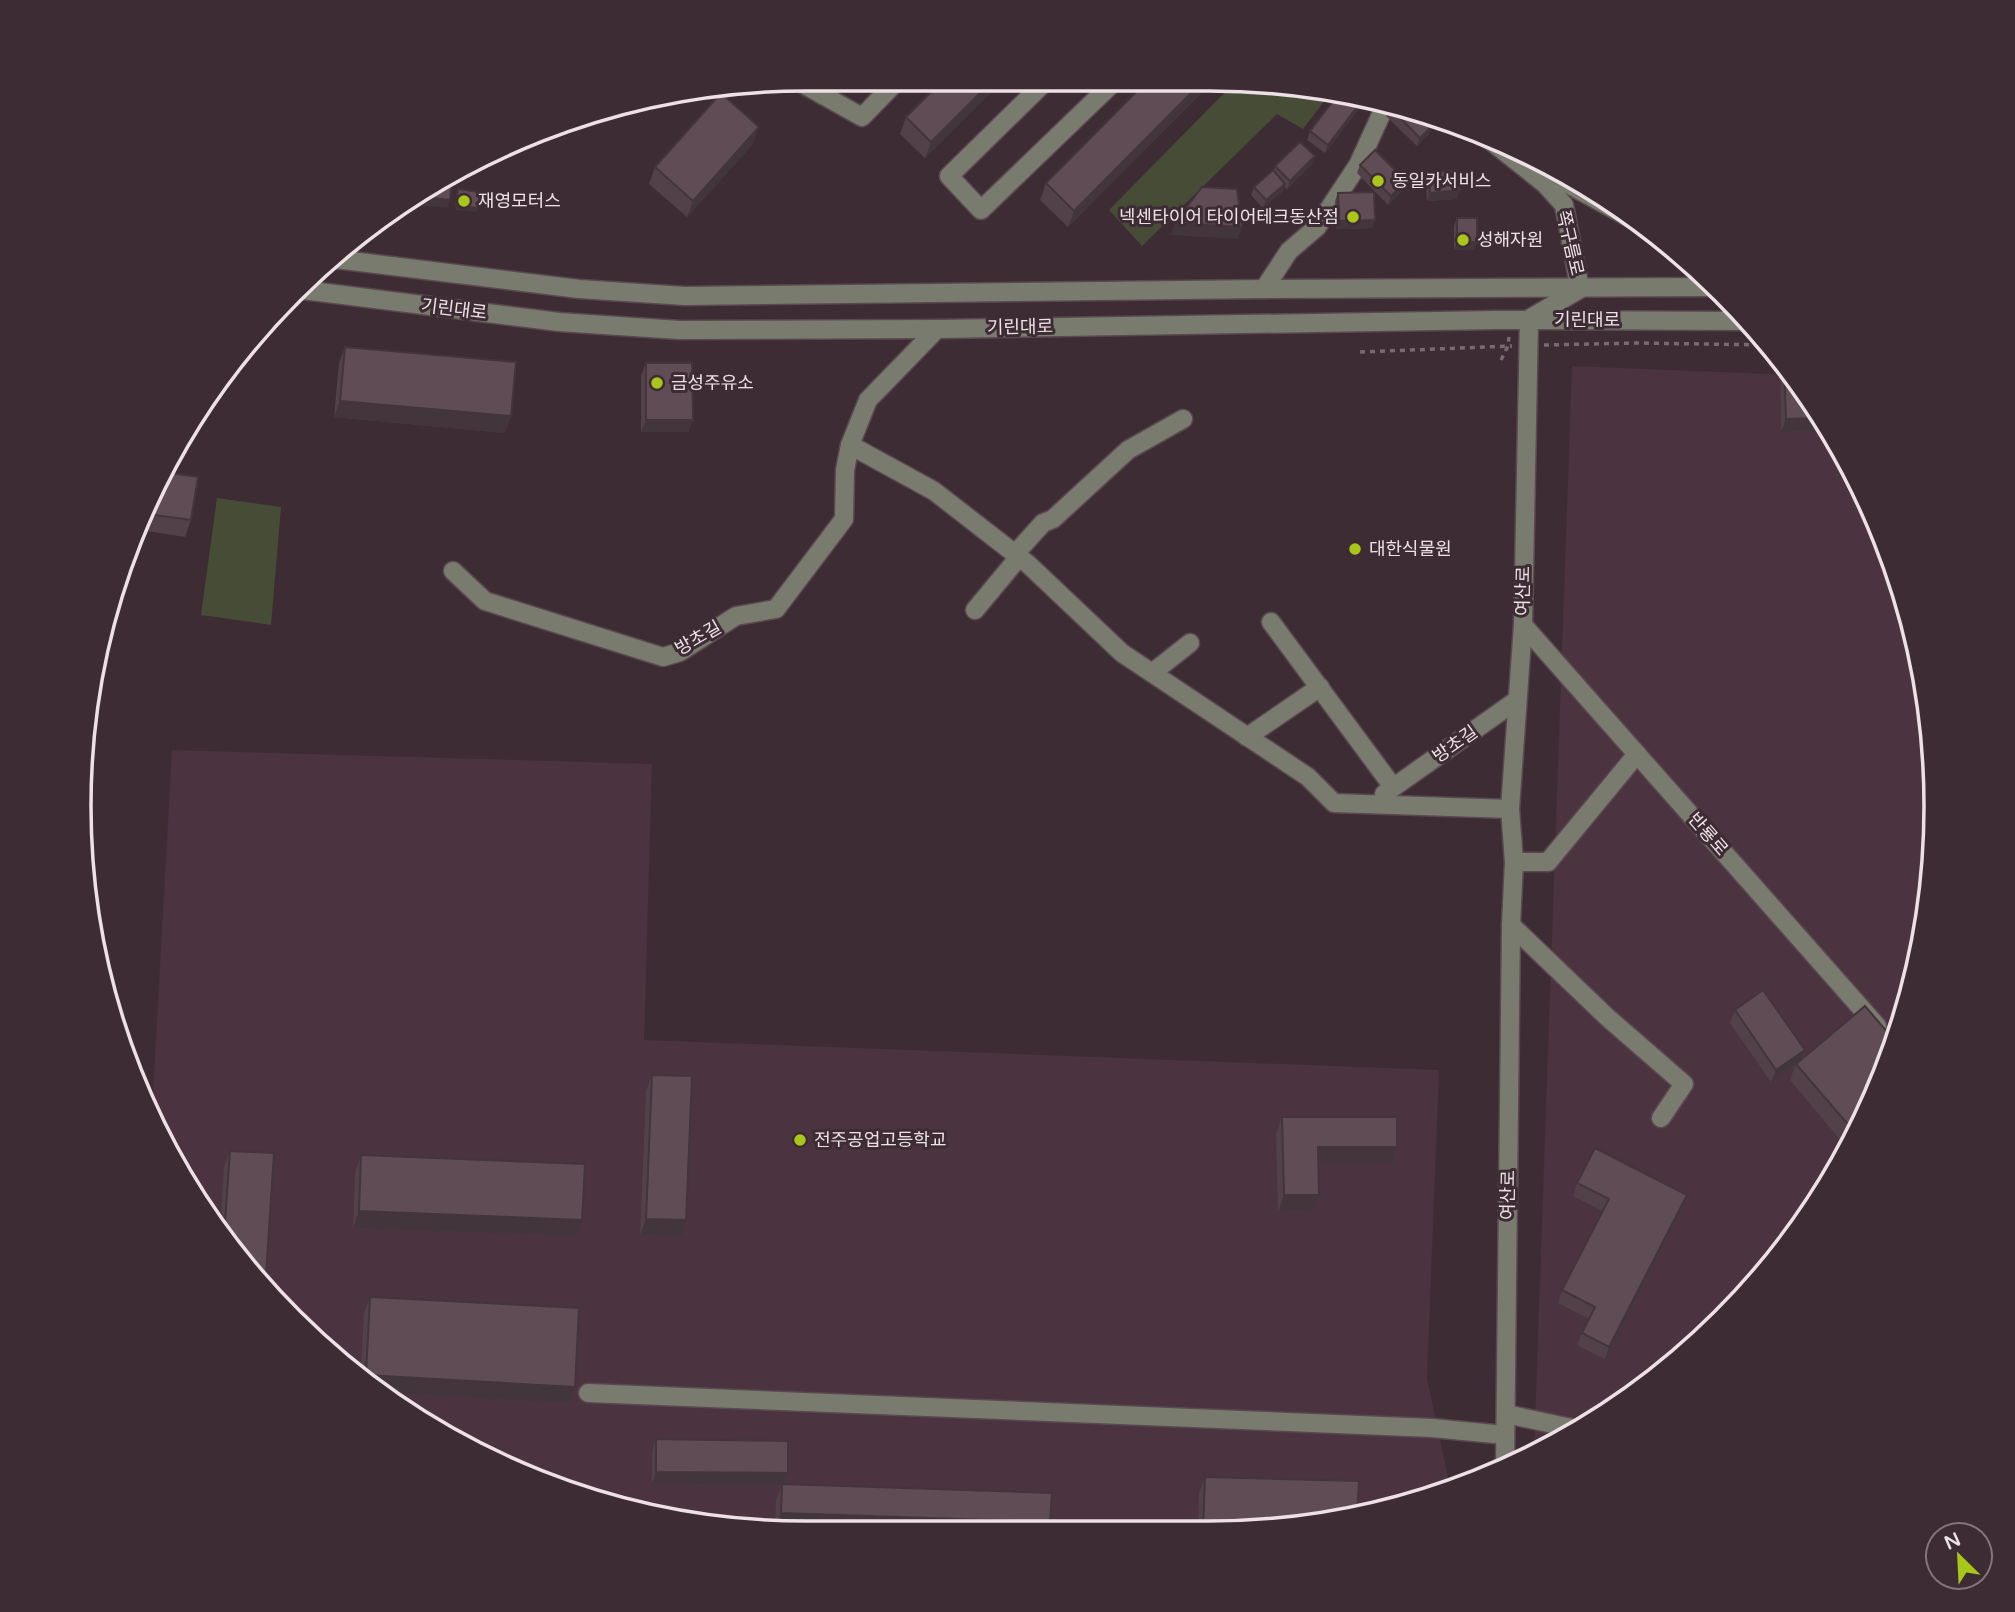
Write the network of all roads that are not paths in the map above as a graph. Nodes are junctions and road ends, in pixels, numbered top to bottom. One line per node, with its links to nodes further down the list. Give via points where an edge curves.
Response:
1 (815, 91): 6 (street)
2 (826, 91): 6 (street)
3 (887, 91): 6 (street, via 862,117)
4 (1037, 91): 5 (street, via 949,176 981,210)
5 (1105, 91)
6 (822, 95)
7 (1382, 112): 13 (street, via 1358,165 1317,227 1289,251)
8 (1515, 160): 9 (street, 쪽구름로)
9 (1545, 184): 10 (street, 쪽구름로); 14 (street, 쪽구름로, via 1564,205)
10 (1561, 184)
11 (345, 260): 13 (street, 기린대로, via 579,289 685,296)
12 (1701, 287): 14 (street, 기린대로)
13 (1264, 289): 14 (street, 기린대로)
14 (1580, 289): 16 (street, 쪽구름로)
15 (310, 291): 18 (street, 기린대로, via 559,322 679,330)
16 (1529, 319): 17 (street, 기린대로); 18 (street, 기린대로); 25 (street, 여산로)
17 (1734, 321)
18 (937, 328): 20 (street, 방초길, via 868,400)
19 (1183, 419): 21 (street, via 1128,450 1044,523)
20 (850, 445): 21 (street, via 934,491); 22 (street, 방초길, via 844,519 776,609 736,616 680,652 663,657 485,601)
21 (1017, 555): 23 (street); 27 (street, via 1122,653)
22 (453, 571)
23 (975, 610)
24 (1271, 622): 28 (street)
25 (1523, 625): 29 (street, 여산로); 31 (street, 반룡로)
26 (1190, 643): 27 (street)
27 (1152, 673): 30 (street)
28 (1320, 687): 30 (street); 32 (street)
29 (1517, 700): 32 (street, 방초길); 34 (street, 여산로)
30 (1247, 737): 33 (street, via 1308,776 1334,803)
31 (1637, 754): 35 (street, via 1548,862); 37 (street, 반룡로)
32 (1393, 788): 33 (street, 방초길)
33 (1369, 804): 34 (street)
34 (1510, 809): 35 (street, 여산로)
35 (1514, 862): 36 (street, 여산로)
36 (1511, 925): 38 (street, via 1684,1084); 40 (street, 여산로)
37 (1886, 1036)
38 (1661, 1118)
39 (588, 1393): 42 (street, via 1432,1428)
40 (1506, 1414): 41 (street); 42 (street, 여산로)
41 (1564, 1426)
42 (1505, 1435): 43 (street, 여산로)
43 (1505, 1457)

